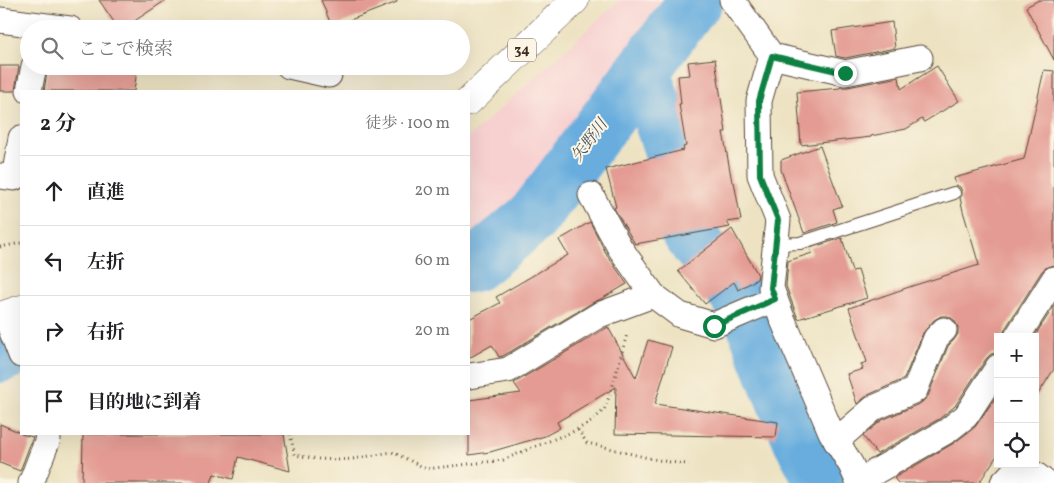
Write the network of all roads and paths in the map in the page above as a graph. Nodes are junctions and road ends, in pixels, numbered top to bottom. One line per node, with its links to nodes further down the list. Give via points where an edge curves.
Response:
1 (575, 0): 9 (main road, 34)
2 (732, 0): 5 (street)
3 (0, 20): 4 (street)
4 (20, 23)
5 (772, 56): 6 (street, via 845,73); 15 (street, via 759,101 760,175 778,220)
6 (920, 58)
7 (33, 75): 8 (street)
8 (30, 90)
9 (470, 100)
10 (20, 144): 11 (street, via 14,178)
11 (0, 176)
12 (954, 193): 15 (lane, via 800,243)
13 (590, 195): 18 (street)
14 (20, 242): 16 (path)
15 (777, 244): 19 (street, via 771,288)
16 (0, 247)
17 (1054, 279): 22 (street)
18 (646, 298): 19 (street, via 680,315 714,326); 25 (street, via 599,315 508,370); 26 (path, via 629,324 604,410)
19 (775, 299): 29 (street)
20 (9, 313): 23 (street)
21 (944, 330): 29 (street, via 936,338 915,390 874,408)
22 (1020, 333)
23 (20, 352)
24 (994, 373): 31 (street, via 966,416 947,431)
25 (470, 376)
26 (578, 430): 28 (path, via 503,460 426,469 392,452 337,460 295,455); 30 (path, via 587,443)
27 (47, 435): 32 (street)
28 (290, 435)
29 (836, 441): 31 (street)
30 (689, 464)
31 (859, 482)
32 (31, 483)
33 (1004, 483): 34 (street, via 1019,466)
34 (1046, 483)

